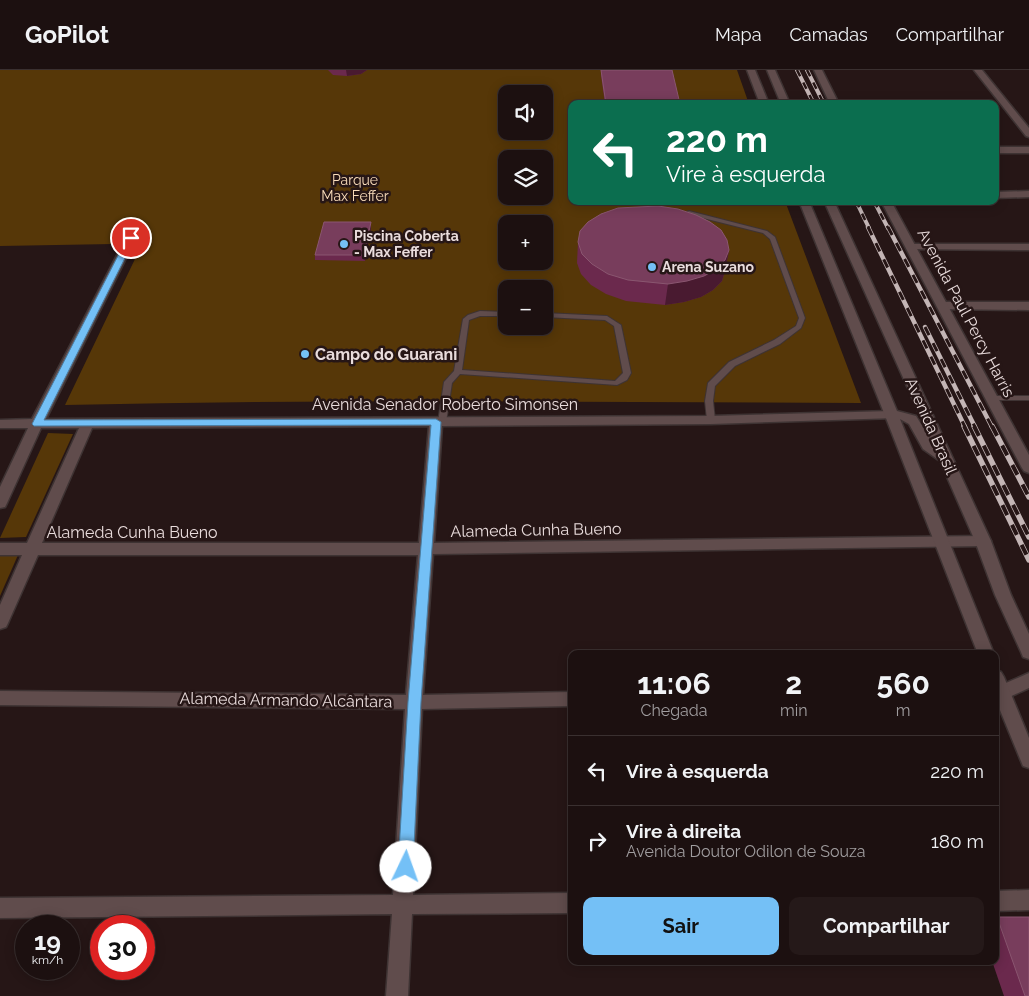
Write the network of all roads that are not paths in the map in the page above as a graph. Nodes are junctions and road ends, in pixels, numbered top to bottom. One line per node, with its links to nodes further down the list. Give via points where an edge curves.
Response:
1 (751, 70): 5 (street)
2 (771, 70): 6 (street)
3 (818, 70): 7 (street)
4 (978, 70): 9 (street)
5 (763, 100)
6 (784, 100)
7 (833, 100)
8 (999, 111): 9 (street)
9 (1011, 111): 10 (street)
10 (1026, 125): 11 (street)
11 (1029, 134)
12 (999, 150): 13 (street)
13 (1029, 150)
14 (1029, 194): 15 (street)
15 (999, 195)
16 (806, 205): 30 (street, Avenida Brasil)
17 (831, 205): 37 (street, Avenida Brasil)
18 (888, 205): 21 (street, Avenida Paul Percy Harris)
19 (678, 211): 31 (lane, via 766,232 773,238 802,318 799,327 732,364 711,385)
20 (131, 238): 34 (street)
21 (911, 247): 22 (street); 23 (street, Avenida Paul Percy Harris)
22 (1029, 247)
23 (943, 306): 24 (street); 28 (street, Avenida Paul Percy Harris)
24 (1029, 306)
25 (498, 314): 27 (lane, via 471,314 466,319)
26 (553, 315): 27 (lane, via 607,318 617,325 627,373 624,378 617,383)
27 (458, 372): 32 (lane, via 448,382)
28 (992, 398): 29 (lane); 36 (street, Avenida Paul Percy Harris)
29 (1029, 398)
30 (891, 415): 31 (street, Avenida Senador Roberto Simonsen); 37 (street, Avenida Senador Roberto Simonsen, via 913,419 929,448); 41 (street, Avenida Brasil)
31 (712, 420): 32 (street, Avenida Senador Roberto Simonsen)
32 (439, 422): 35 (street, Avenida Senador Roberto Simonsen); 44 (street)
33 (0, 424): 34 (street, Avenida Senador Roberto Simonsen)
34 (37, 424): 35 (street, Avenida Senador Roberto Simonsen); 39 (street)
35 (87, 424): 43 (street)
36 (1025, 451): 38 (street, Avenida Paul Percy Harris)
37 (945, 458): 40 (street, Avenida Brasil)
38 (1029, 468)
39 (0, 503)
40 (983, 541): 41 (street, Alameda Cunha Bueno); 47 (street, Avenida Brasil)
41 (943, 543): 44 (street, Alameda Cunha Bueno); 46 (street, Avenida Brasil)
42 (0, 549): 43 (street, Alameda Cunha Bueno)
43 (32, 549): 44 (street, Alameda Cunha Bueno); 45 (street)
44 (426, 550): 53 (street)
45 (0, 623)
46 (984, 650)
47 (1029, 652)
48 (1029, 680): 49 (street)
49 (999, 688)
50 (999, 692): 54 (street)
51 (0, 698): 53 (street, Alameda Armando Alcântara)
52 (568, 699): 53 (street, Alameda Armando Alcântara)
53 (414, 702): 58 (street)
54 (1029, 760)
55 (1029, 900): 56 (street)
56 (999, 901)
57 (568, 903): 58 (street)
58 (404, 904): 59 (street); 60 (street)
59 (0, 908)
60 (398, 996)

